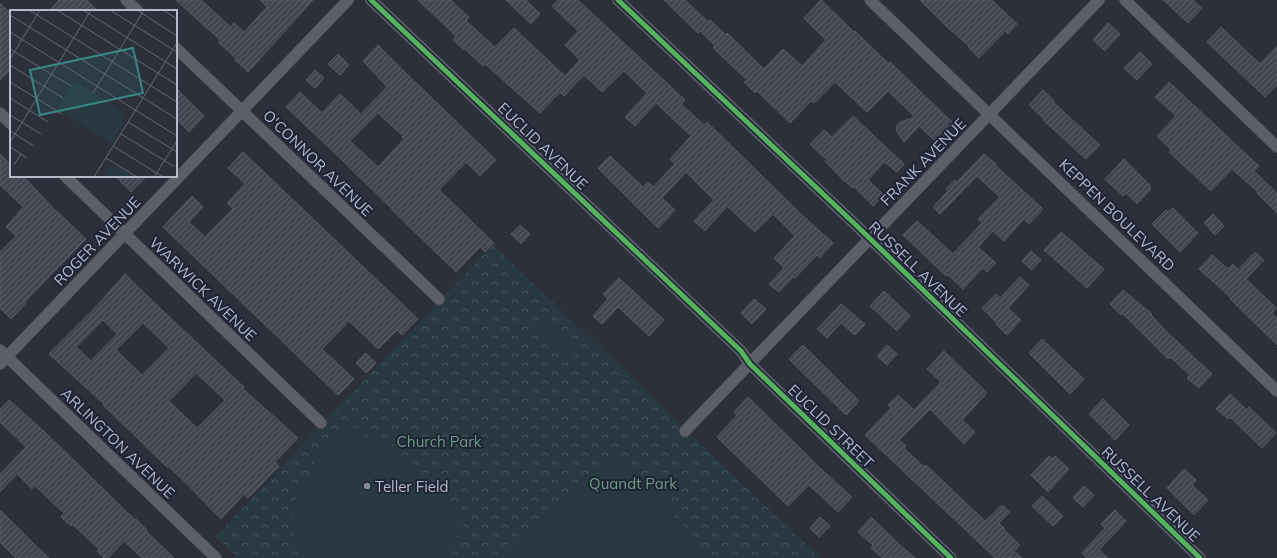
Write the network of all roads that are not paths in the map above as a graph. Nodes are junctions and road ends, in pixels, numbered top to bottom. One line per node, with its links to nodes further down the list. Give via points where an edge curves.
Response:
1 (126, 0): 8 (street)
2 (348, 0): 10 (street, ROGER AVENUE)
3 (371, 0): 19 (street, EUCLID AVENUE)
4 (618, 0): 17 (street, RUSSELL AVENUE)
5 (870, 0): 12 (street, KEPPEN BOULEVARD)
6 (1099, 0): 12 (street, FRANK AVENUE)
7 (1125, 0): 14 (street)
8 (137, 10)
9 (177, 49): 10 (street, O'CONNOR AVENUE)
10 (242, 111): 16 (street, ROGER AVENUE); 18 (street, O'CONNOR AVENUE)
11 (0, 113): 13 (street)
12 (990, 114): 17 (street, FRANK AVENUE); 22 (street, KEPPEN BOULEVARD)
13 (10, 123)
14 (1277, 147)
15 (66, 177): 16 (street, WARWICK AVENUE)
16 (124, 234): 20 (street, ROGER AVENUE); 23 (street, WARWICK AVENUE)
17 (870, 239): 21 (street, FRANK AVENUE); 27 (street, RUSSELL AVENUE)
18 (440, 299)
19 (697, 310): 21 (street, EUCLID STREET, via 741,351)
20 (2, 357): 25 (street, ARLINGTON AVENUE)
21 (750, 364): 24 (street, FRANK AVENUE); 26 (street, EUCLID STREET)
22 (1277, 390)
23 (321, 423)
24 (686, 431)
25 (216, 558)
26 (951, 558)
27 (1200, 558)

